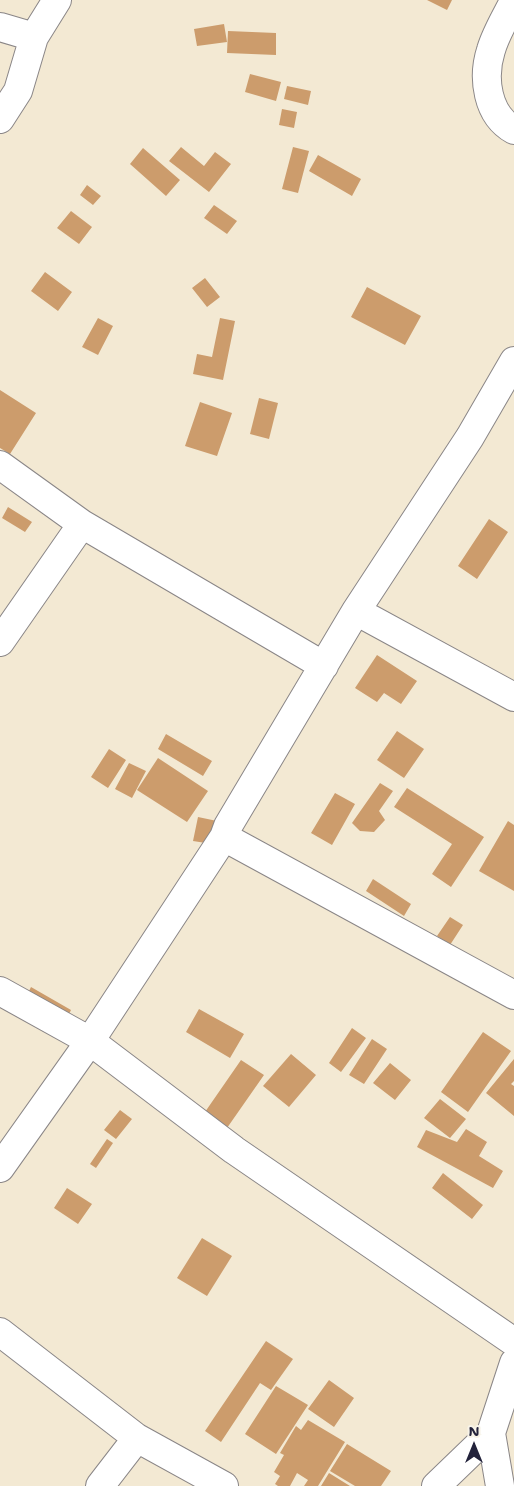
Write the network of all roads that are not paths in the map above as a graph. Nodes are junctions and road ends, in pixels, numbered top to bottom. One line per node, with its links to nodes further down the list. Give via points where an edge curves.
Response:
1 (57, 0): 4 (street)
2 (514, 1): 6 (street, via 491,50 488,70 494,111 504,124)
3 (0, 27): 4 (street)
4 (34, 37): 5 (street, via 18,90)
5 (0, 118)
6 (514, 130)
7 (514, 361): 10 (street, via 470,437)
8 (0, 465): 9 (street)
9 (82, 524): 11 (street); 12 (street)
10 (356, 611): 12 (street); 13 (street)
11 (0, 642)
12 (324, 666): 14 (street)
13 (514, 697)
14 (224, 837): 16 (street); 17 (street)
15 (0, 990): 17 (street)
16 (514, 995)
17 (90, 1041): 18 (street); 20 (street, via 234,1150)
18 (0, 1168)
19 (0, 1332): 23 (street)
20 (514, 1342)
21 (514, 1363): 22 (street)
22 (492, 1433): 26 (street); 27 (street)
23 (136, 1438): 24 (street); 25 (street)
24 (100, 1486)
25 (224, 1486)
26 (436, 1486)
27 (500, 1486)

